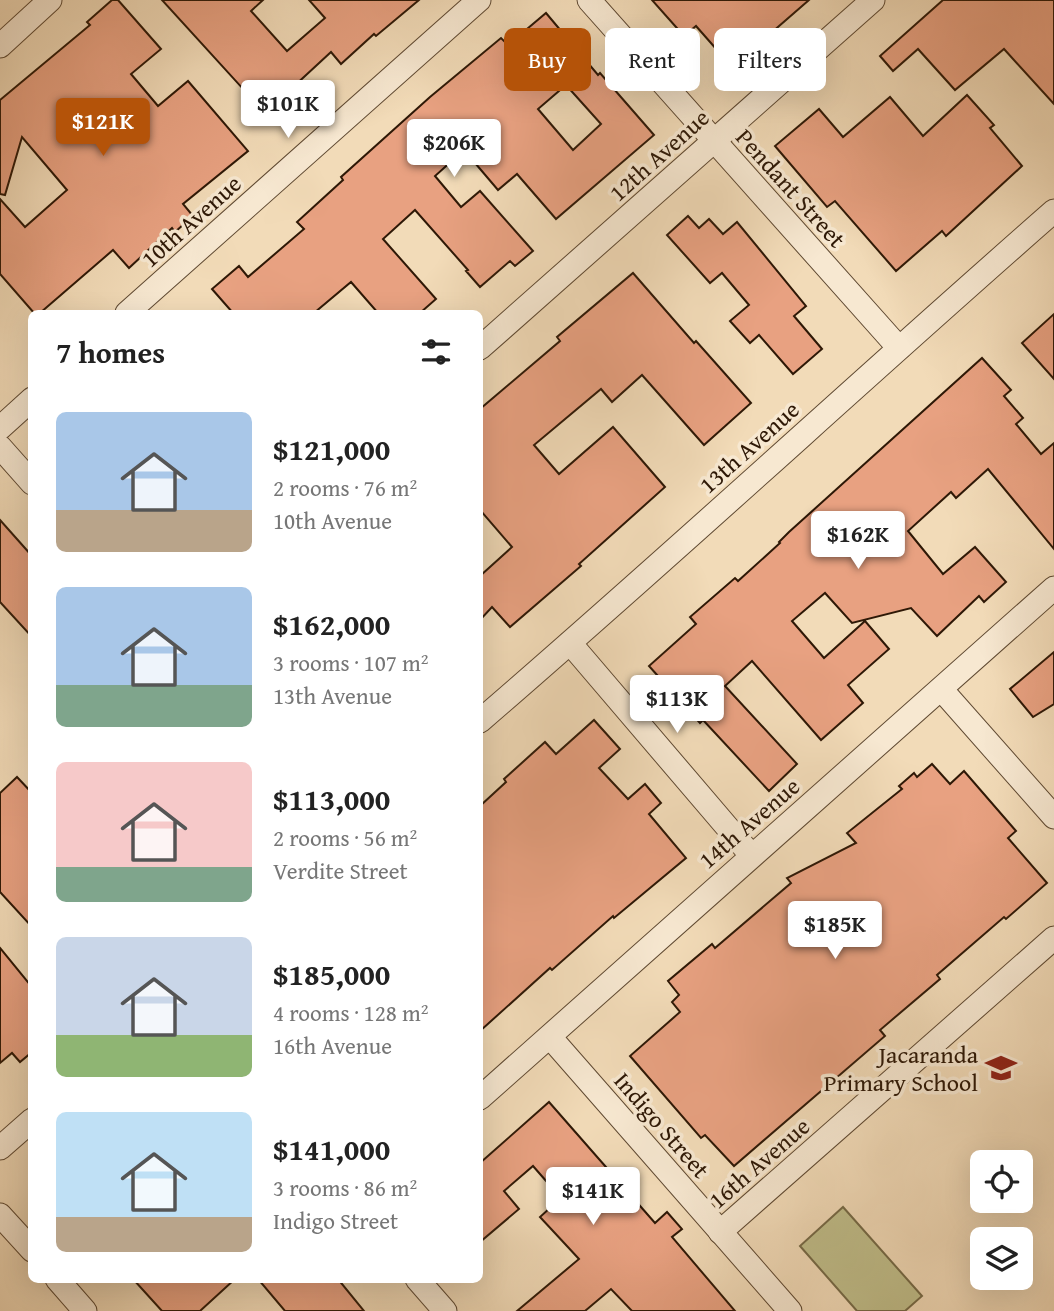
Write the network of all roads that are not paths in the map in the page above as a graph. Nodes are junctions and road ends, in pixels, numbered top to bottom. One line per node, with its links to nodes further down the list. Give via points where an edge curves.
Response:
1 (50, 0): 5 (street)
2 (479, 0): 8 (street, 10th Avenue)
3 (589, 0): 6 (street, Pendant Street)
4 (873, 0): 6 (street, 12th Avenue)
5 (0, 46)
6 (713, 142): 9 (street, 12th Avenue); 10 (street, Pendant Street)
7 (1054, 212): 10 (street, 13th Avenue)
8 (130, 310)
9 (483, 345)
10 (899, 348): 16 (street, 13th Avenue)
11 (28, 403): 12 (street)
12 (0, 428)
13 (0, 447): 14 (street)
14 (28, 478)
15 (1054, 588): 17 (street, 14th Avenue)
16 (570, 643): 18 (street, 13th Avenue); 20 (street)
17 (941, 689): 19 (street); 20 (street, 14th Avenue)
18 (483, 718)
19 (1054, 817)
20 (751, 855): 22 (street, 14th Avenue)
21 (1054, 938): 27 (street, 16th Avenue)
22 (550, 1037): 23 (street, 14th Avenue); 27 (street, Indigo Street)
23 (483, 1095)
24 (28, 1124): 25 (street)
25 (0, 1148)
26 (0, 1215): 28 (street)
27 (720, 1233): 33 (street, Indigo Street)
28 (28, 1246)
29 (60, 1283): 31 (street)
30 (420, 1283): 32 (street)
31 (85, 1311)
32 (445, 1311)
33 (790, 1311)

